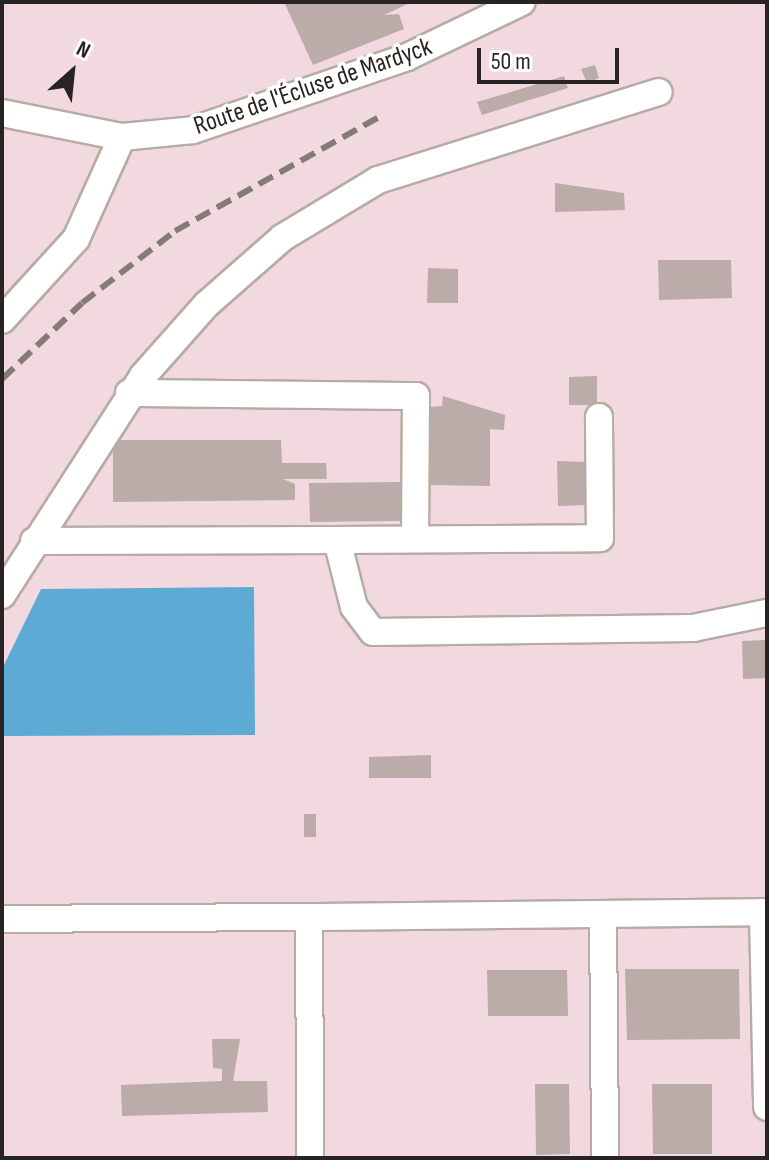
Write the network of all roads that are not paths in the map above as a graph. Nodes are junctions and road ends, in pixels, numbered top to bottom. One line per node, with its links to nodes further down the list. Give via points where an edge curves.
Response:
1 (522, 2): 4 (street, Route de l'Écluse de Mardyck, via 429,48 252,113 175,134)
2 (659, 92): 6 (street, via 392,175 325,208 207,304)
3 (2, 113): 4 (street, Route de l'Écluse de Mardyck)
4 (122, 137): 5 (street, via 76,239)
5 (2, 320)
6 (129, 393): 8 (street, via 416,396); 10 (street)
7 (599, 417): 8 (street, via 600,538)
8 (415, 539): 9 (street)
9 (337, 540): 10 (street); 12 (street, via 354,607 373,632 693,628)
10 (34, 541): 11 (street)
11 (2, 595)
12 (767, 613)
13 (765, 912): 14 (street); 17 (street)
14 (603, 914): 15 (street); 19 (street)
15 (309, 917): 16 (street); 18 (street)
16 (2, 919)
17 (767, 1107)
18 (310, 1158)
19 (605, 1158)

